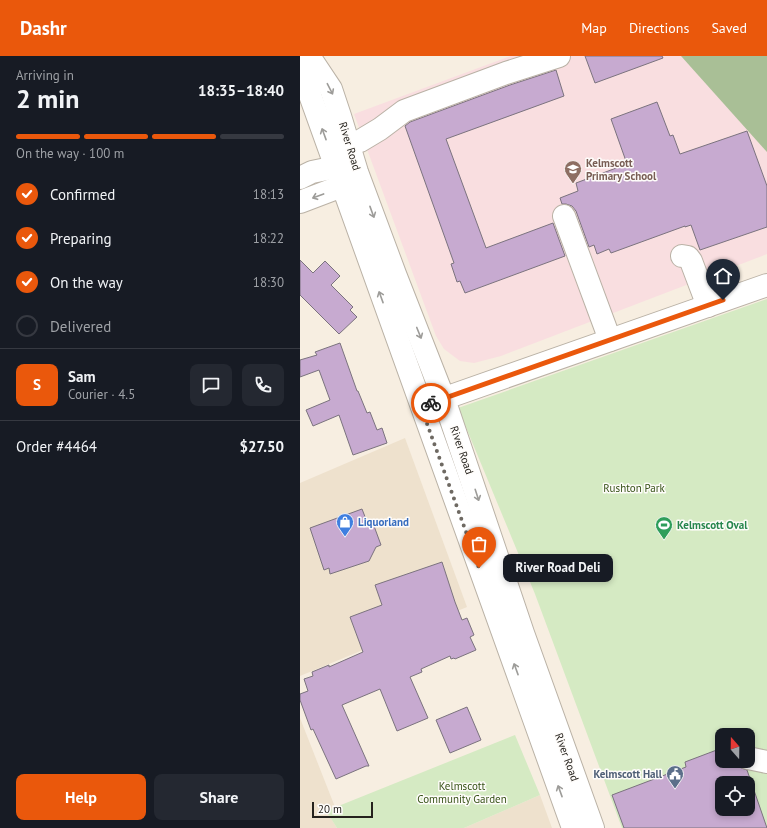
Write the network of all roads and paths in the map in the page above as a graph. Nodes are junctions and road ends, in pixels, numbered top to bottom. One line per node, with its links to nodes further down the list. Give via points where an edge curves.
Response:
1 (308, 56): 3 (main road, River Road, one-way to 3, via 331,89); 4 (main road, River Road, one-way to 1, via 310,95)
2 (560, 56): 3 (main road, via 404,111 380,129)
3 (349, 145): 4 (main road, River Road)
4 (345, 175): 5 (main road, via 312,172); 6 (main road, one-way to 6); 12 (main road, River Road, one-way to 12, via 395,274); 13 (main road, River Road, one-way to 4)
5 (300, 178)
6 (300, 202)
7 (564, 216): 11 (main road)
8 (682, 256): 10 (main road, via 688,257 691,261)
9 (767, 285): 10 (main road)
10 (708, 306): 11 (main road)
11 (610, 340): 12 (main road)
12 (444, 399): 13 (main road); 17 (main road, River Road, one-way to 17, via 520,626)
13 (421, 407): 16 (main road, River Road, one-way to 13)
14 (755, 759): 15 (main road)
15 (767, 762)
16 (573, 828)
17 (593, 828)

